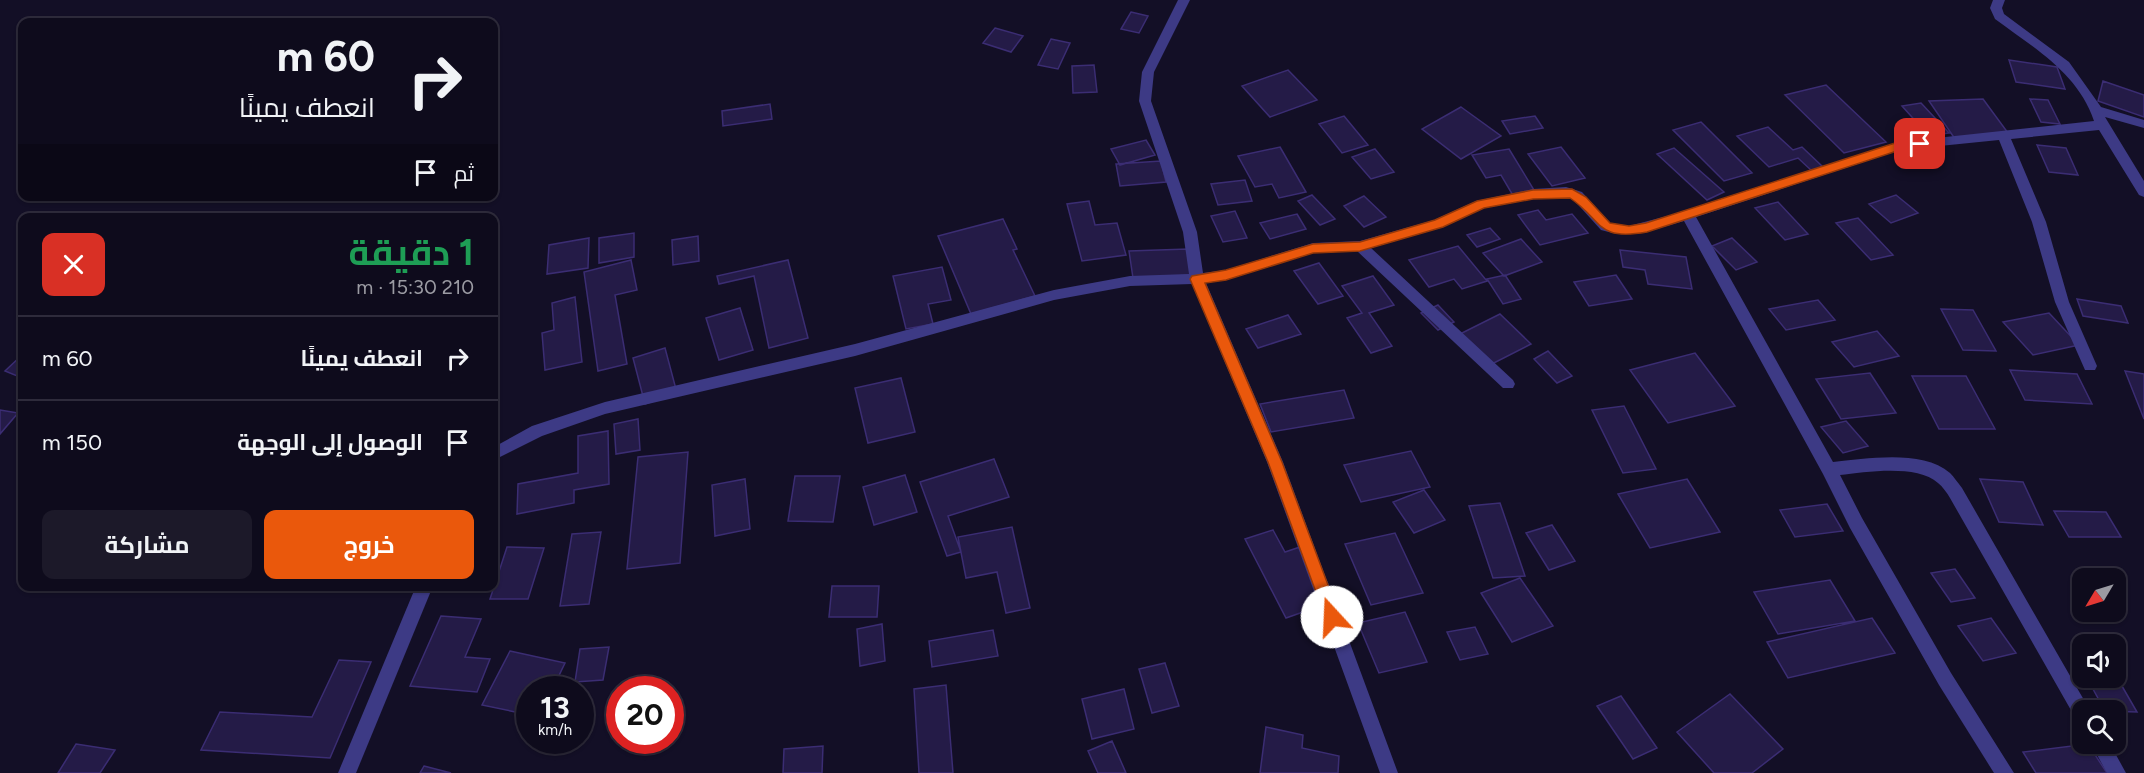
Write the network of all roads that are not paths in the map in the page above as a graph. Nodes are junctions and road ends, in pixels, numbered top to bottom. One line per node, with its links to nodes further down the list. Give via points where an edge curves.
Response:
1 (1184, 0): 10 (street, via 1148,72 1145,100 1190,232)
2 (1999, 0): 3 (street, via 1999,15 2065,65)
3 (2097, 110): 4 (street); 5 (street)
4 (2144, 123)
5 (2102, 125): 6 (street); 7 (street)
6 (2003, 135): 8 (street, via 1899,146); 11 (street, via 2039,222 2062,302)
7 (2144, 192)
8 (1688, 215): 9 (street, via 1629,231 1615,230 1598,221 1577,195 1550,193 1482,204 1438,224); 14 (street)
9 (1360, 246): 10 (street, via 1313,248 1226,275); 12 (street)
10 (1197, 279): 13 (street, via 1130,281 1054,295 855,351 605,408 537,431); 19 (street, via 1275,462)
11 (2090, 366)
12 (1508, 384)
13 (498, 451)
14 (1829, 469): 16 (street, via 1918,466 1943,478 1956,493); 20 (street, via 1939,669)
15 (423, 591): 18 (street)
16 (2075, 700)
17 (2106, 754): 21 (street)
18 (347, 773)
19 (1389, 773)
20 (2005, 773)
21 (2117, 773)

